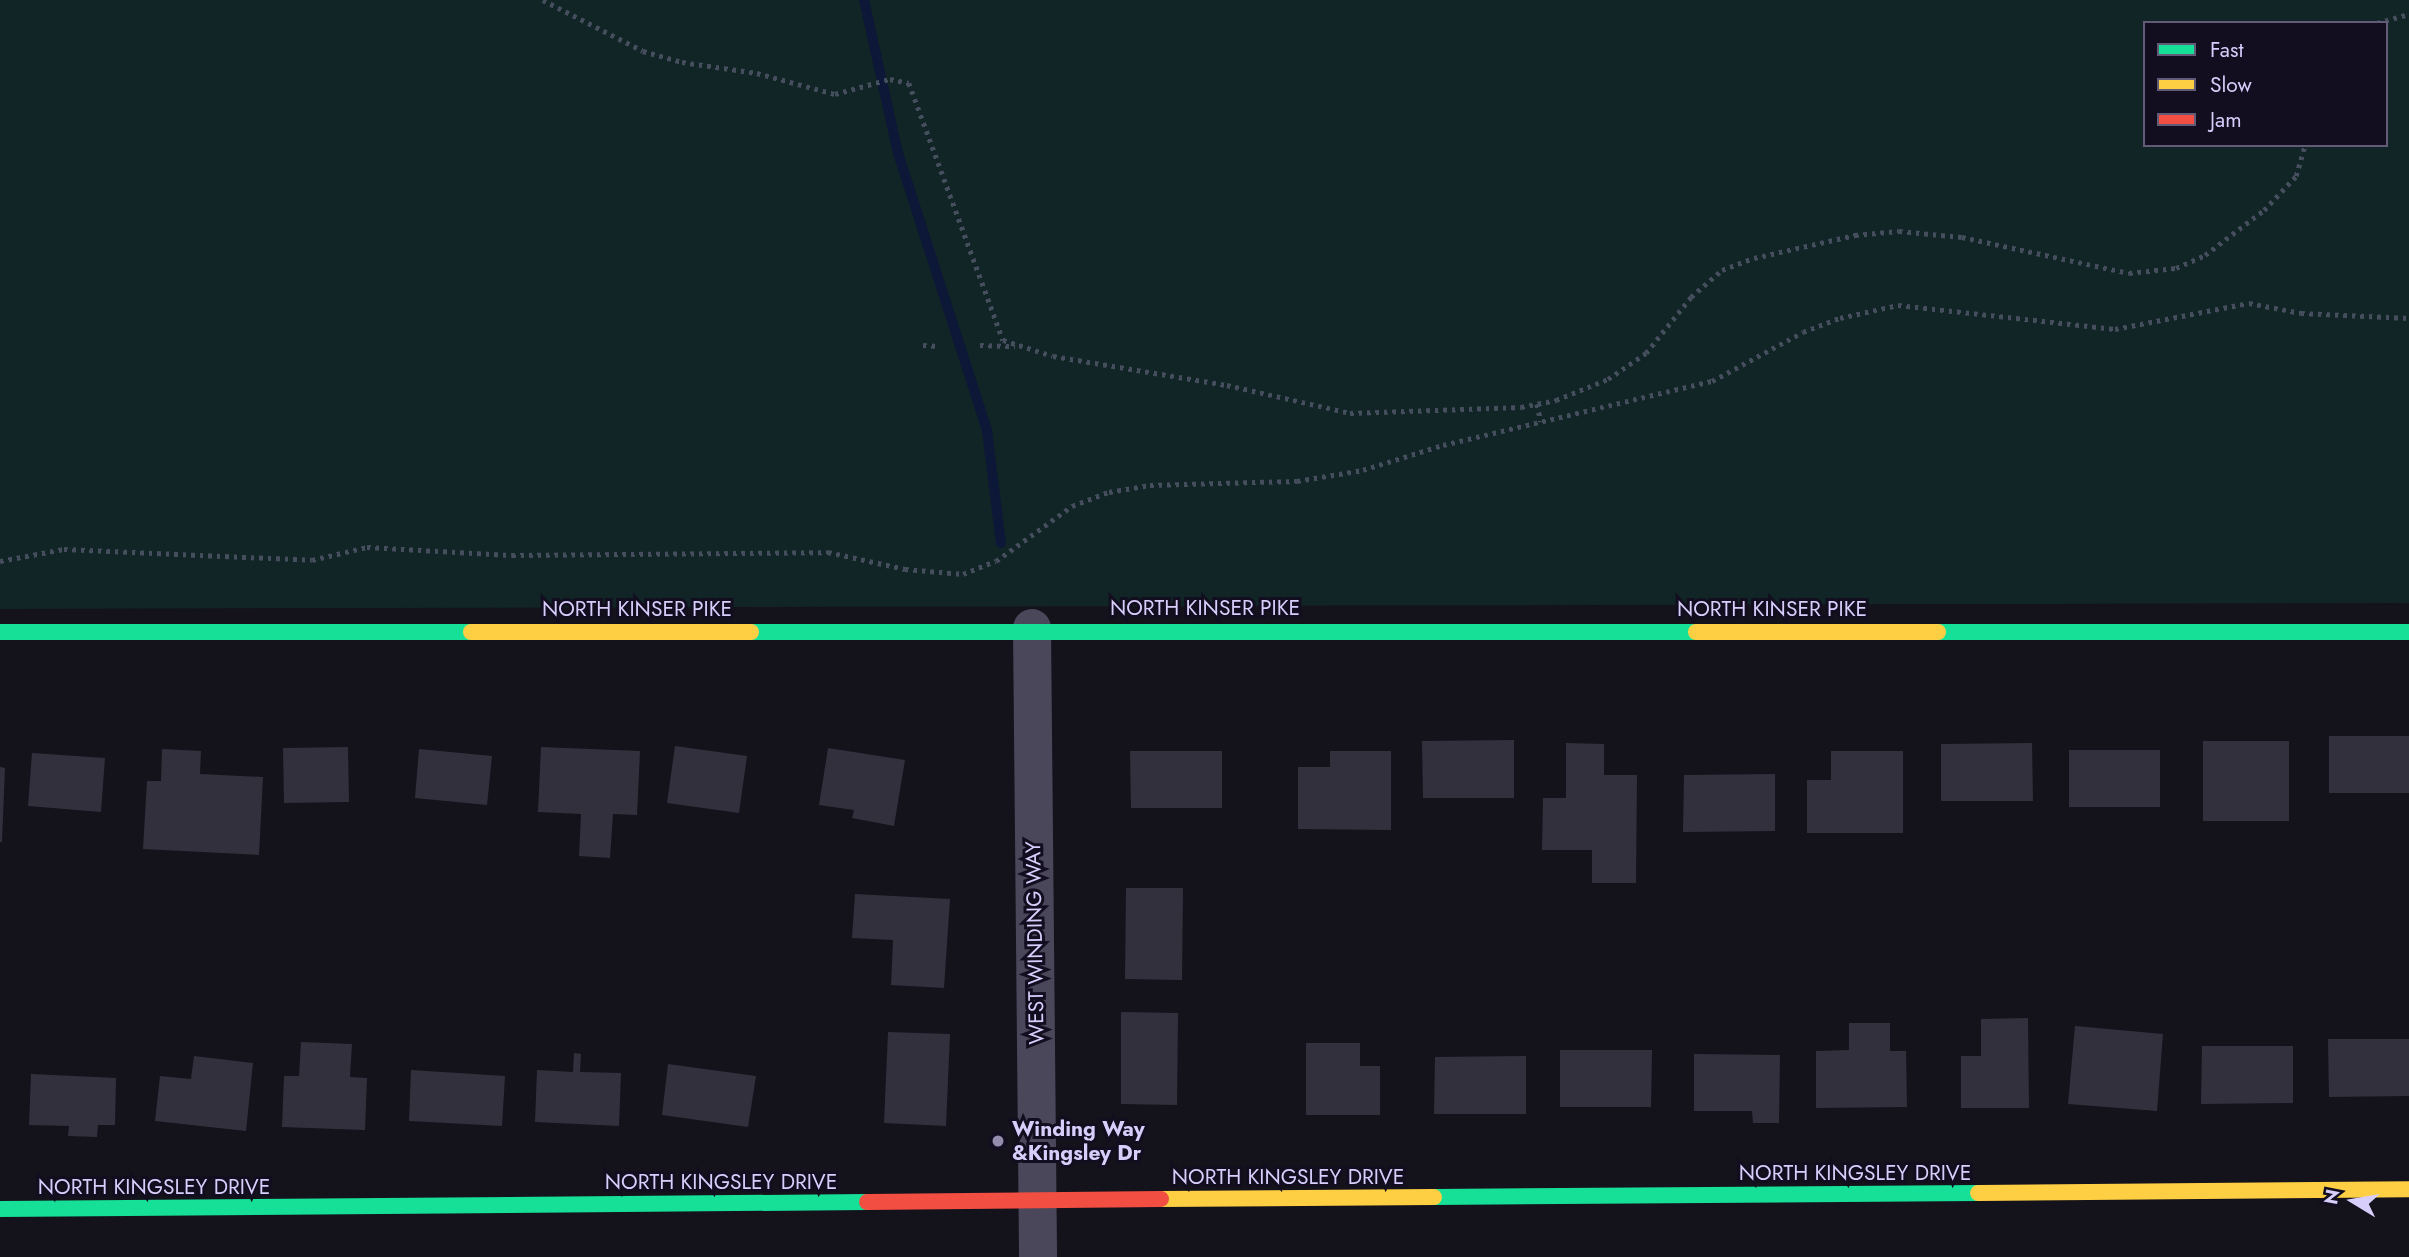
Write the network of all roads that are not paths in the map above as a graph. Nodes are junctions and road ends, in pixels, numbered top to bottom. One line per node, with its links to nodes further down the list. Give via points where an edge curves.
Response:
1 (1032, 628): 2 (street, NORTH KINSER PIKE); 3 (street, NORTH KINSER PIKE); 5 (street, WEST WINDING WAY)
2 (0, 632)
3 (2409, 632)
4 (2409, 1189): 5 (street, NORTH KINGSLEY DRIVE)
5 (1037, 1200): 6 (street, NORTH KINGSLEY DRIVE); 7 (street, WEST WINDING WAY)
6 (0, 1209)
7 (1038, 1257)

